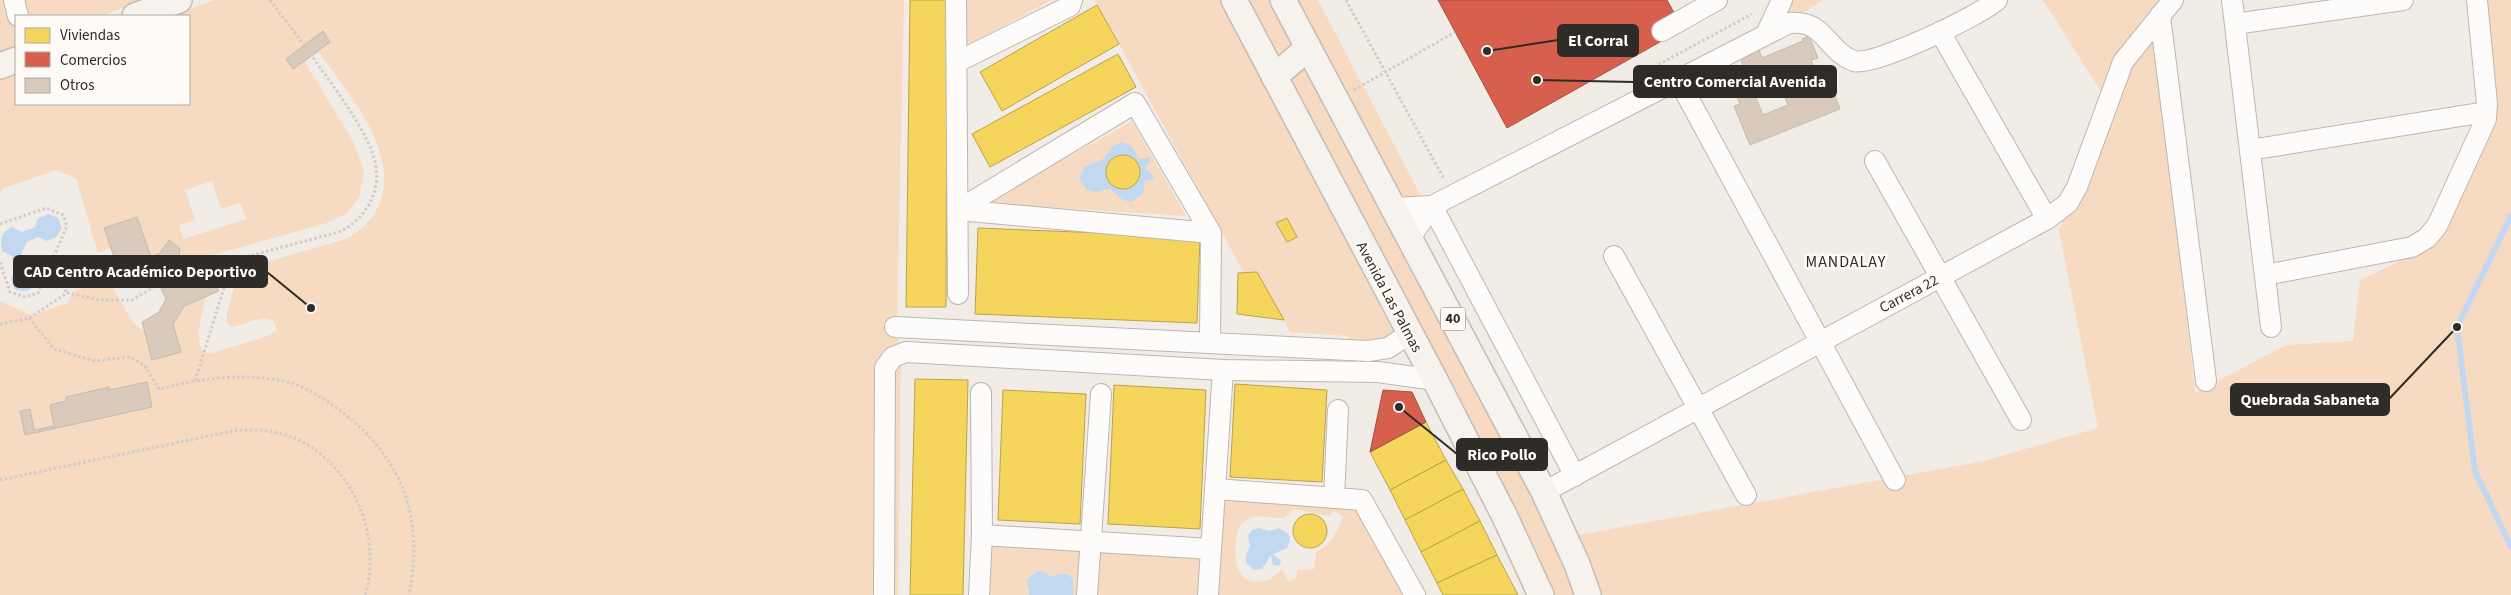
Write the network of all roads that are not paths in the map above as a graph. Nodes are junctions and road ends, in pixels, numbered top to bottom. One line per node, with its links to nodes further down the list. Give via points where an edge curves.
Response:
1 (14, 0): 14 (street)
2 (179, 0): 15 (main road)
3 (956, 0): 23 (street)
4 (1072, 0): 23 (street, via 1070,6)
5 (1234, 0): 25 (main road, Avenida Las Palmas)
6 (1283, 0): 21 (main road, 40)
7 (1717, 0): 18 (street)
8 (1782, 0): 20 (street)
9 (1997, 0): 19 (street)
10 (2173, 0): 16 (street, Carrera 22)
11 (2232, 0): 17 (street)
12 (2403, 0): 17 (street)
13 (2477, 0): 27 (street)
14 (18, 15)
15 (138, 15)
16 (2160, 16): 33 (street, Carrera 22, via 2123,62 2068,203); 47 (street)
17 (2235, 24): 28 (street)
18 (1662, 31)
19 (1940, 32): 20 (street, via 1879,59 1856,62 1840,53 1820,30 1802,21 1789,23); 33 (street)
20 (1766, 34): 26 (street)
21 (1308, 48): 25 (main road); 31 (main road, 40)
22 (15, 60): 24 (main road)
23 (957, 62): 32 (street)
24 (0, 66)
25 (1274, 77): 42 (main road, Avenida Las Palmas)
26 (1679, 81): 30 (street); 44 (street)
27 (2486, 112): 28 (street); 37 (street, via 2486,119 2436,226 2427,238 2412,247)
28 (2250, 150): 37 (street)
29 (1875, 162): 38 (street)
30 (1432, 206): 31 (street); 35 (street); 53 (street)
31 (1393, 208): 35 (main road, 40)
32 (958, 210): 34 (street); 34 (street, via 1135,104); 39 (street)
33 (2047, 219): 38 (street, Carrera 22)
34 (1211, 233): 43 (street)
35 (1410, 238): 56 (main road, 40)
36 (1614, 256): 50 (street)
37 (2265, 275): 41 (street)
38 (1940, 278): 44 (street, Carrera 22); 52 (street)
39 (958, 294)
40 (895, 327): 43 (street)
41 (2271, 327)
42 (1409, 334): 43 (street, via 1388,348 1368,351); 46 (main road, Avenida Las Palmas)
43 (1210, 341)
44 (1820, 341): 50 (street, Carrera 22); 54 (street)
45 (1223, 370): 46 (street, via 1378,372); 55 (street); 62 (street, via 906,352 893,357 885,368)
46 (1435, 380): 67 (main road, Avenida Las Palmas)
47 (2206, 381)
48 (981, 393): 59 (street)
49 (1101, 394): 60 (street)
50 (1697, 408): 53 (street, Carrera 22); 57 (street)
51 (1338, 410): 58 (street)
52 (2021, 420)
53 (1575, 476): 56 (street, Carrera 22)
54 (1895, 480)
55 (1216, 489): 58 (street); 61 (street)
56 (1544, 492): 68 (main road, 40)
57 (1746, 495)
58 (1334, 498): 66 (street, via 1362,500)
59 (982, 535): 60 (street); 63 (street)
60 (1092, 542): 61 (street); 64 (street)
61 (1212, 549): 65 (street)
62 (884, 595)
63 (979, 595)
64 (1088, 595)
65 (1208, 595)
66 (1415, 595)
67 (1541, 595)
68 (1588, 595)

